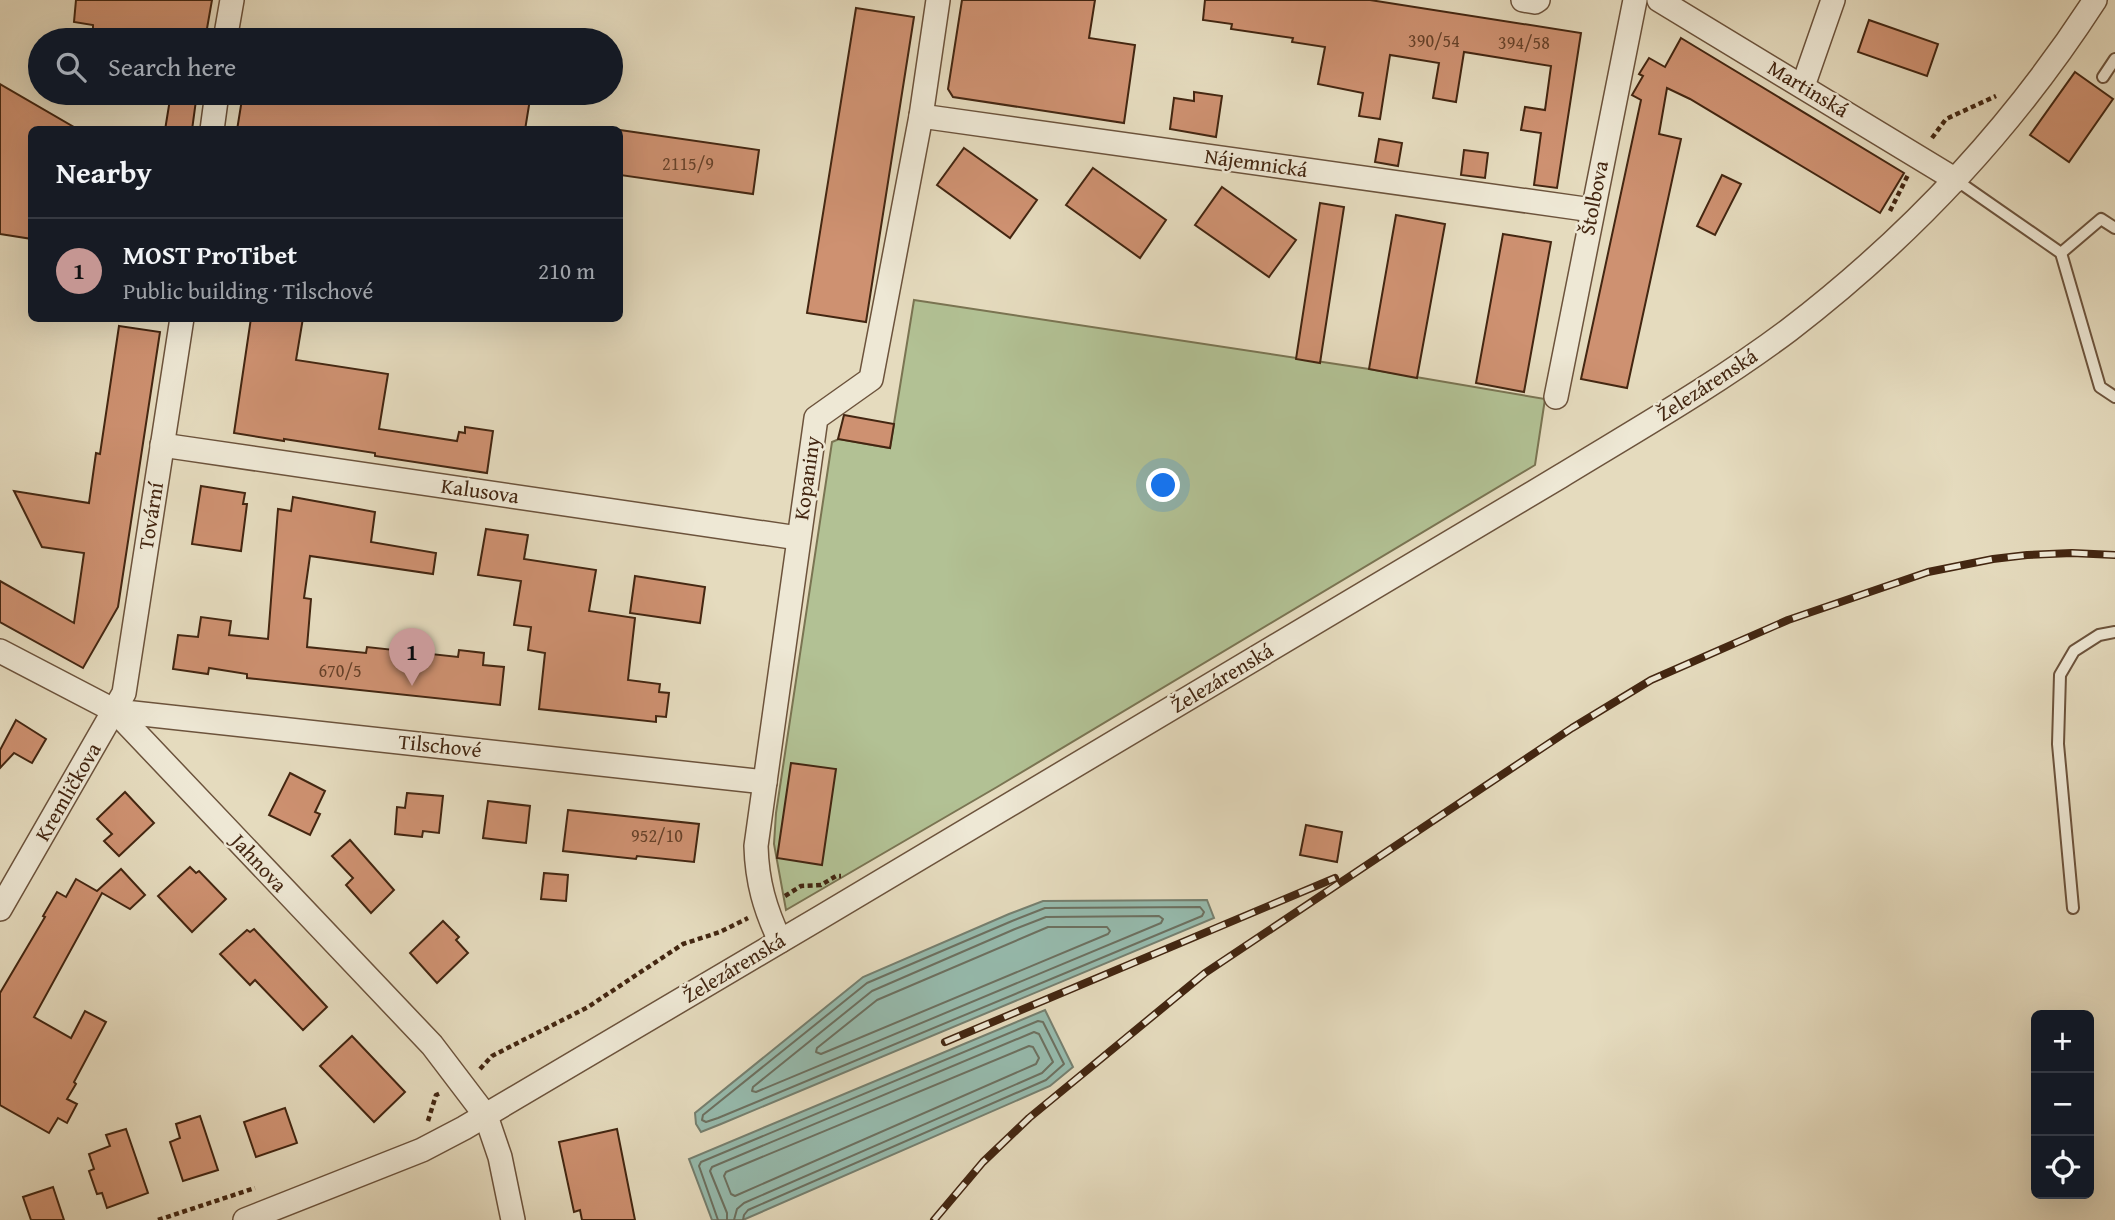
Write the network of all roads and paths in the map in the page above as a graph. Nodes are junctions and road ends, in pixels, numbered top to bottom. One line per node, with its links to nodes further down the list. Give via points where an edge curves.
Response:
1 (232, 0): 9 (street)
2 (937, 0): 15 (street, Kopaniny)
3 (1523, 0): 4 (street)
4 (1538, 0)
5 (1635, 0): 19 (street, Štolbova)
6 (1659, 0): 12 (street, Martinská)
7 (1833, 0): 12 (street)
8 (2095, 0): 18 (street, Železárenská, via 2025,97)
9 (228, 28)
10 (2115, 60): 11 (lane)
11 (2103, 77)
12 (1803, 86): 17 (street, Martinská)
13 (2005, 92): 17 (path, via 1946,119)
14 (215, 105): 16 (street)
15 (921, 116): 19 (street, Nájemnická); 26 (street, Kopaniny, via 871,379 816,418)
16 (213, 126)
17 (1918, 157): 18 (street, Martinská)
18 (1956, 180): 21 (lane); 34 (street, Železárenská, via 1895,240 1785,333 1690,397)
19 (1592, 210): 23 (street, Štolbova)
20 (2115, 228): 21 (lane, via 2101,219)
21 (2061, 253): 24 (lane, via 2100,387)
22 (181, 322): 25 (street, Tovární)
23 (1556, 397)
24 (2115, 397)
25 (162, 445): 26 (street, Kalusova); 29 (street, Tovární, via 124,693)
26 (798, 538): 30 (street, Kopaniny)
27 (2115, 632): 32 (lane, via 2099,635 2074,651 2060,675 2058,744)
28 (0, 651): 29 (street, Jahnova)
29 (115, 711): 30 (street, Tilschové); 33 (street, Kremličkova); 35 (street, Jahnova, via 432,1045)
30 (765, 782): 31 (street, Kopaniny, via 755,846)
31 (765, 908): 34 (street, Kopaniny); 35 (path, via 720,932 683,944 588,1007 492,1056)
32 (2073, 908)
33 (0, 909)
34 (780, 941): 36 (street, Železárenská)
35 (464, 1086): 36 (street, Jahnova); 37 (path, via 436,1095)
36 (486, 1116): 40 (street, Železárenská, via 422,1150); 41 (street, Jahnova)
37 (428, 1123)
38 (258, 1187): 39 (path)
39 (158, 1220)
40 (245, 1220)
41 (513, 1220)

